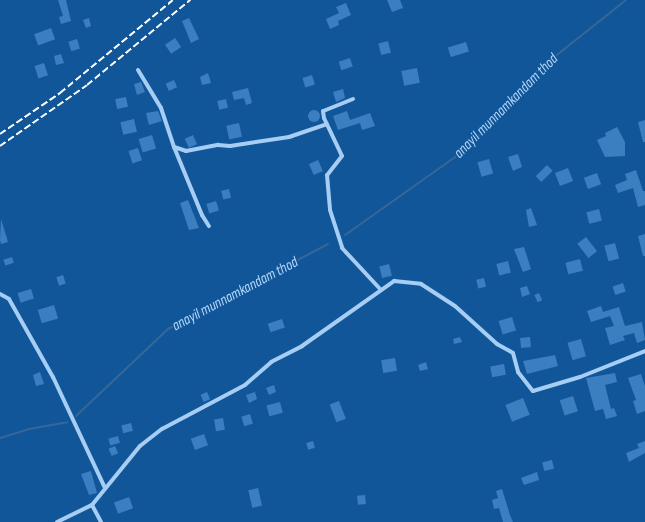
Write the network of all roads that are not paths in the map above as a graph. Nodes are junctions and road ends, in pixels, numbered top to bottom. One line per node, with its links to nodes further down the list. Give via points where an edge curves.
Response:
1 (138, 70): 4 (street, via 161,108)
2 (353, 100): 3 (street, via 323,111)
3 (327, 124): 4 (street, via 290,137 186,151); 6 (street, via 342,156 327,175 330,210 342,248)
4 (174, 147): 5 (street)
5 (209, 226)
6 (381, 290): 8 (street, via 394,281 421,284 441,295 497,344 513,353 518,372 533,391 580,377); 9 (street, via 302,346 271,362 245,385 162,429 140,446)
7 (0, 294): 9 (street, via 9,299 52,377)
8 (645, 351)
9 (105, 488): 10 (street)
10 (92, 505): 11 (street); 12 (street)
11 (57, 522)
12 (101, 522)

